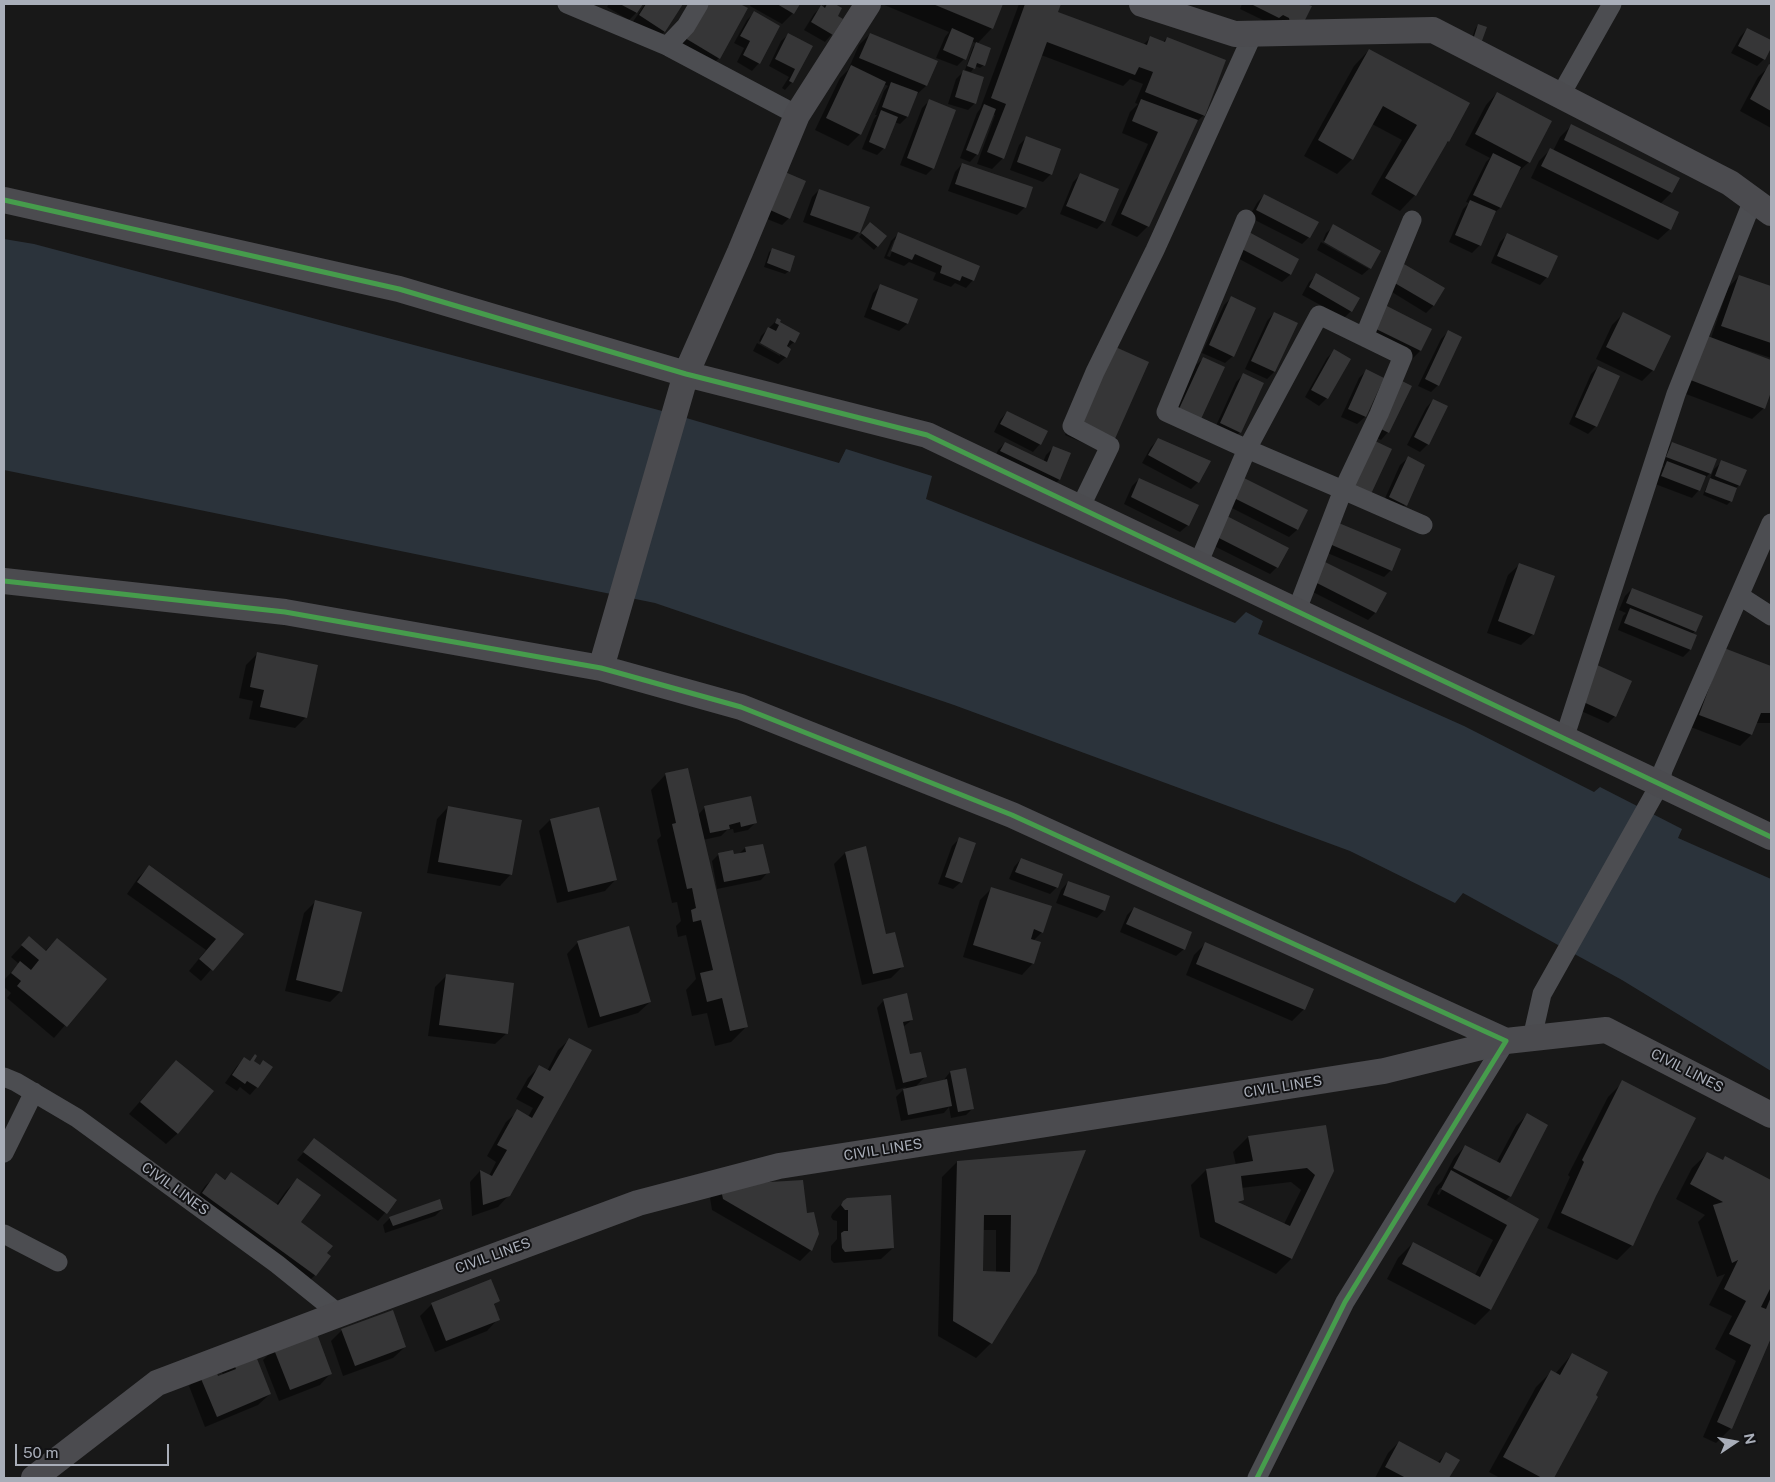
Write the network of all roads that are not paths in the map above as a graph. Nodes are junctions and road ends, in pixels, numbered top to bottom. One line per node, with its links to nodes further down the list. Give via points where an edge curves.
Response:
1 (567, 4): 7 (street)
2 (699, 4): 7 (street, via 686,26)
3 (868, 4): 9 (street)
4 (1142, 4): 6 (street, via 1234,34)
5 (1612, 4): 8 (street)
6 (1253, 34): 8 (street, via 1433,30); 18 (street, via 1072,426 1110,446)
7 (667, 46): 9 (street)
8 (1560, 96): 11 (street, via 1730,183)
9 (797, 114): 15 (street)
10 (4, 200): 15 (street, via 399,289)
11 (1762, 206): 27 (street, via 1676,394)
12 (1246, 219): 16 (street, via 1166,412)
13 (1412, 220): 14 (street)
14 (1364, 337): 16 (street, via 1318,315); 17 (street, via 1403,356)
15 (686, 374): 18 (street, via 927,435); 26 (street)
16 (1247, 449): 17 (street); 21 (street)
17 (1343, 490): 20 (street); 24 (street)
18 (1080, 508): 21 (street)
19 (1771, 523): 23 (street)
20 (1423, 525)
21 (1198, 564): 27 (street)
22 (4, 581): 26 (street, via 285,612)
23 (1740, 596): 25 (street); 28 (street)
24 (1300, 602)
25 (1771, 616)
26 (600, 668): 31 (street, via 741,707 1012,815)
27 (1564, 739): 28 (street)
28 (1656, 792): 29 (street); 30 (street, via 1542,994)
29 (1771, 837)
30 (1532, 1038): 31 (street, CIVIL LINES); 34 (street, CIVIL LINES, via 1606,1030)
31 (1506, 1040): 38 (street, CIVIL LINES, via 1384,1071 779,1166 638,1203); 40 (street, via 1345,1302)
32 (4, 1077): 33 (street, CIVIL LINES)
33 (34, 1092): 35 (street); 38 (street, CIVIL LINES, via 77,1118 277,1264)
34 (1771, 1115)
35 (4, 1153)
36 (4, 1234): 37 (street)
37 (58, 1262)
38 (339, 1314): 39 (street, CIVIL LINES, via 157,1383)
39 (34, 1478)
40 (1257, 1478)

